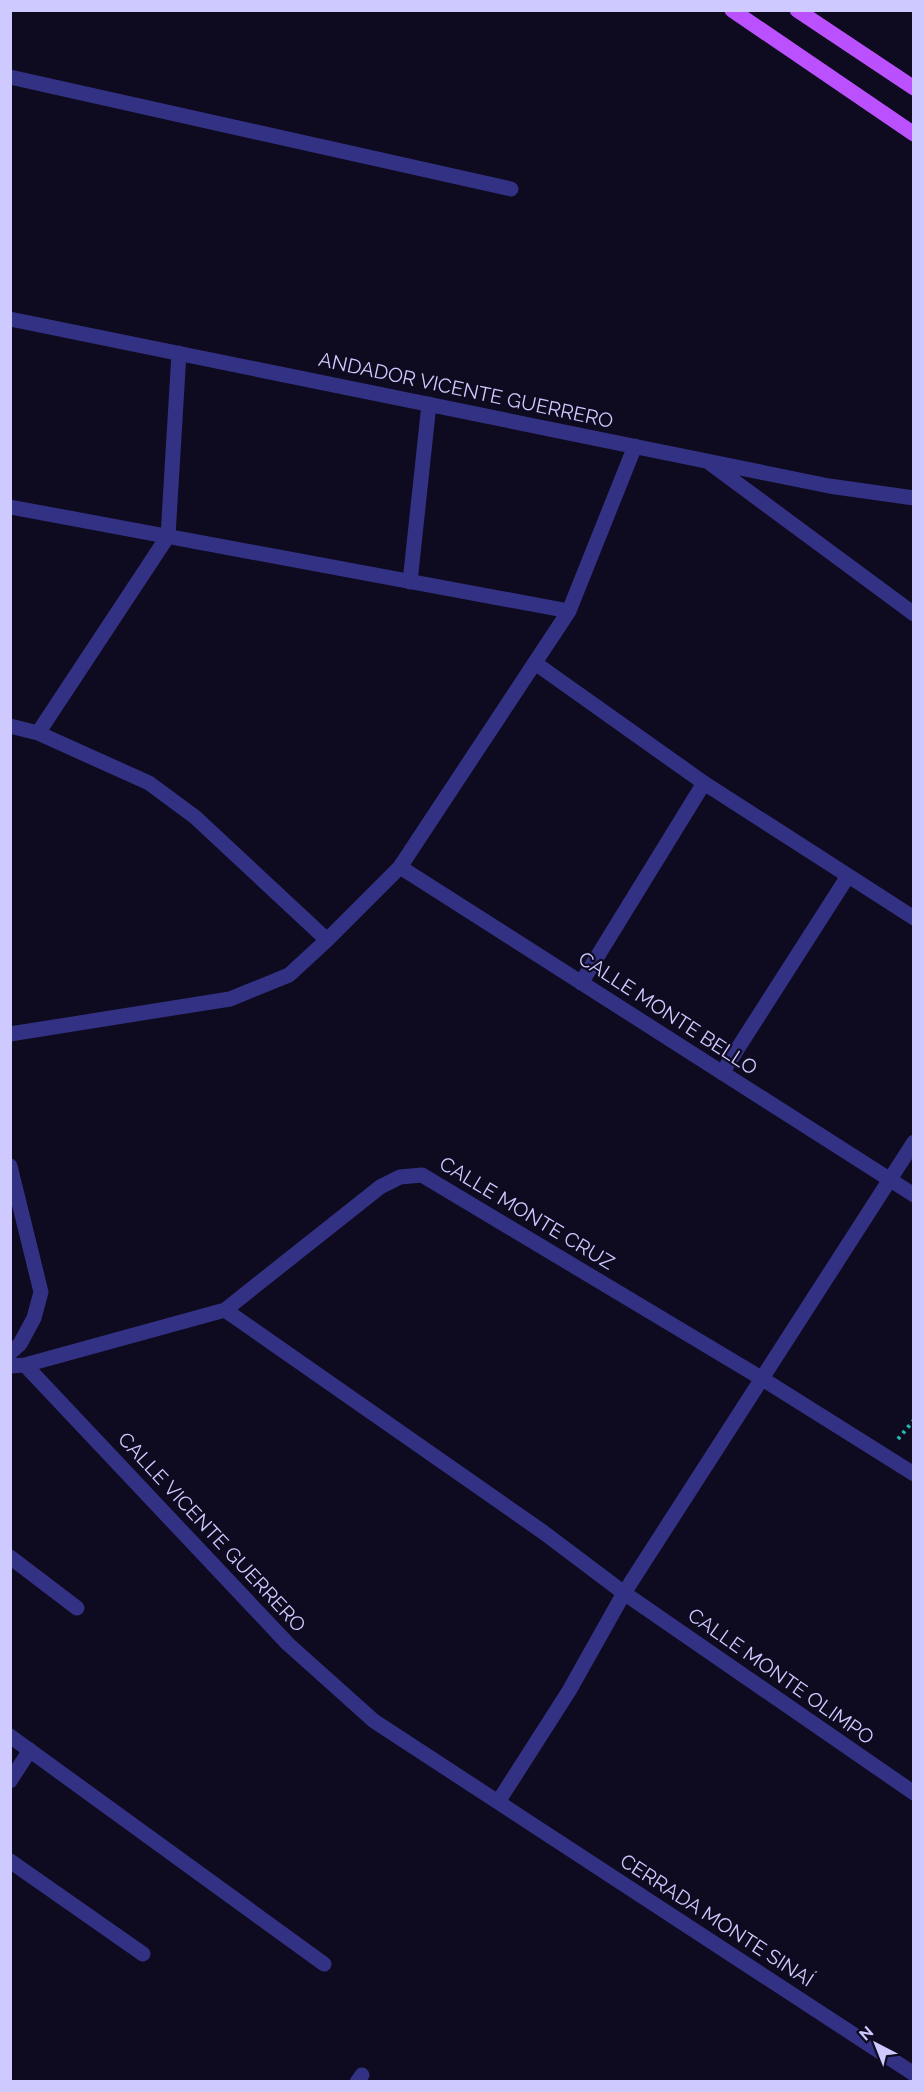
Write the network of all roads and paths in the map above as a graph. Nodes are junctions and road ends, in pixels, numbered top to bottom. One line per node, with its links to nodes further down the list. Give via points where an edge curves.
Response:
1 (732, 10): 5 (main road)
2 (798, 10): 4 (main road)
3 (10, 77): 6 (street)
4 (914, 88)
5 (914, 134)
6 (511, 189)
7 (10, 319): 8 (street, ANDADOR VICENTE GUERRERO)
8 (179, 353): 9 (street, ANDADOR VICENTE GUERRERO); 14 (street)
9 (429, 404): 10 (street, ANDADOR VICENTE GUERRERO); 15 (street)
10 (635, 446): 11 (street, ANDADOR VICENTE GUERRERO); 16 (street)
11 (706, 460): 12 (street, ANDADOR VICENTE GUERRERO, via 829,486); 17 (street)
12 (914, 498)
13 (10, 507): 14 (street)
14 (168, 536): 15 (street); 20 (street)
15 (410, 582): 16 (street)
16 (568, 611): 18 (street)
17 (914, 614)
18 (535, 663): 21 (street); 22 (street)
19 (10, 726): 20 (street)
20 (38, 732): 25 (street, via 149,783 186,810)
21 (704, 783): 23 (street); 26 (street)
22 (400, 867): 25 (street); 26 (street, CALLE MONTE BELLO)
23 (848, 876): 24 (street); 28 (street)
24 (914, 918)
25 (327, 940): 27 (street, via 290,975 230,999)
26 (581, 983): 28 (street, CALLE MONTE BELLO)
27 (10, 1034)
28 (722, 1073): 31 (street, CALLE MONTE BELLO)
29 (914, 1142): 31 (street)
30 (10, 1166): 34 (street, via 41,1292 34,1318 20,1344)
31 (889, 1180): 32 (street, CALLE MONTE BELLO); 36 (street)
32 (914, 1195)
33 (225, 1310): 35 (street, CALLE MONTE CRUZ); 36 (street, CALLE MONTE CRUZ, via 380,1187 400,1177 422,1175); 39 (street, CALLE MONTE OLIMPO)
34 (10, 1353)
35 (18, 1366): 45 (street, CALLE VICENTE GUERRERO, via 288,1644 374,1721)
36 (760, 1378): 37 (street, CALLE MONTE CRUZ); 39 (street)
37 (914, 1474)
38 (10, 1557): 40 (street)
39 (624, 1593): 44 (street, CALLE MONTE OLIMPO); 45 (street, via 569,1691)
40 (77, 1608)
41 (10, 1736): 42 (street)
42 (30, 1750): 43 (street); 48 (street)
43 (10, 1781)
44 (914, 1793)
45 (498, 1802): 49 (street, CERRADA MONTE SINAÍ)
46 (10, 1861): 47 (street)
47 (143, 1954)
48 (324, 1965)
49 (914, 2074)

